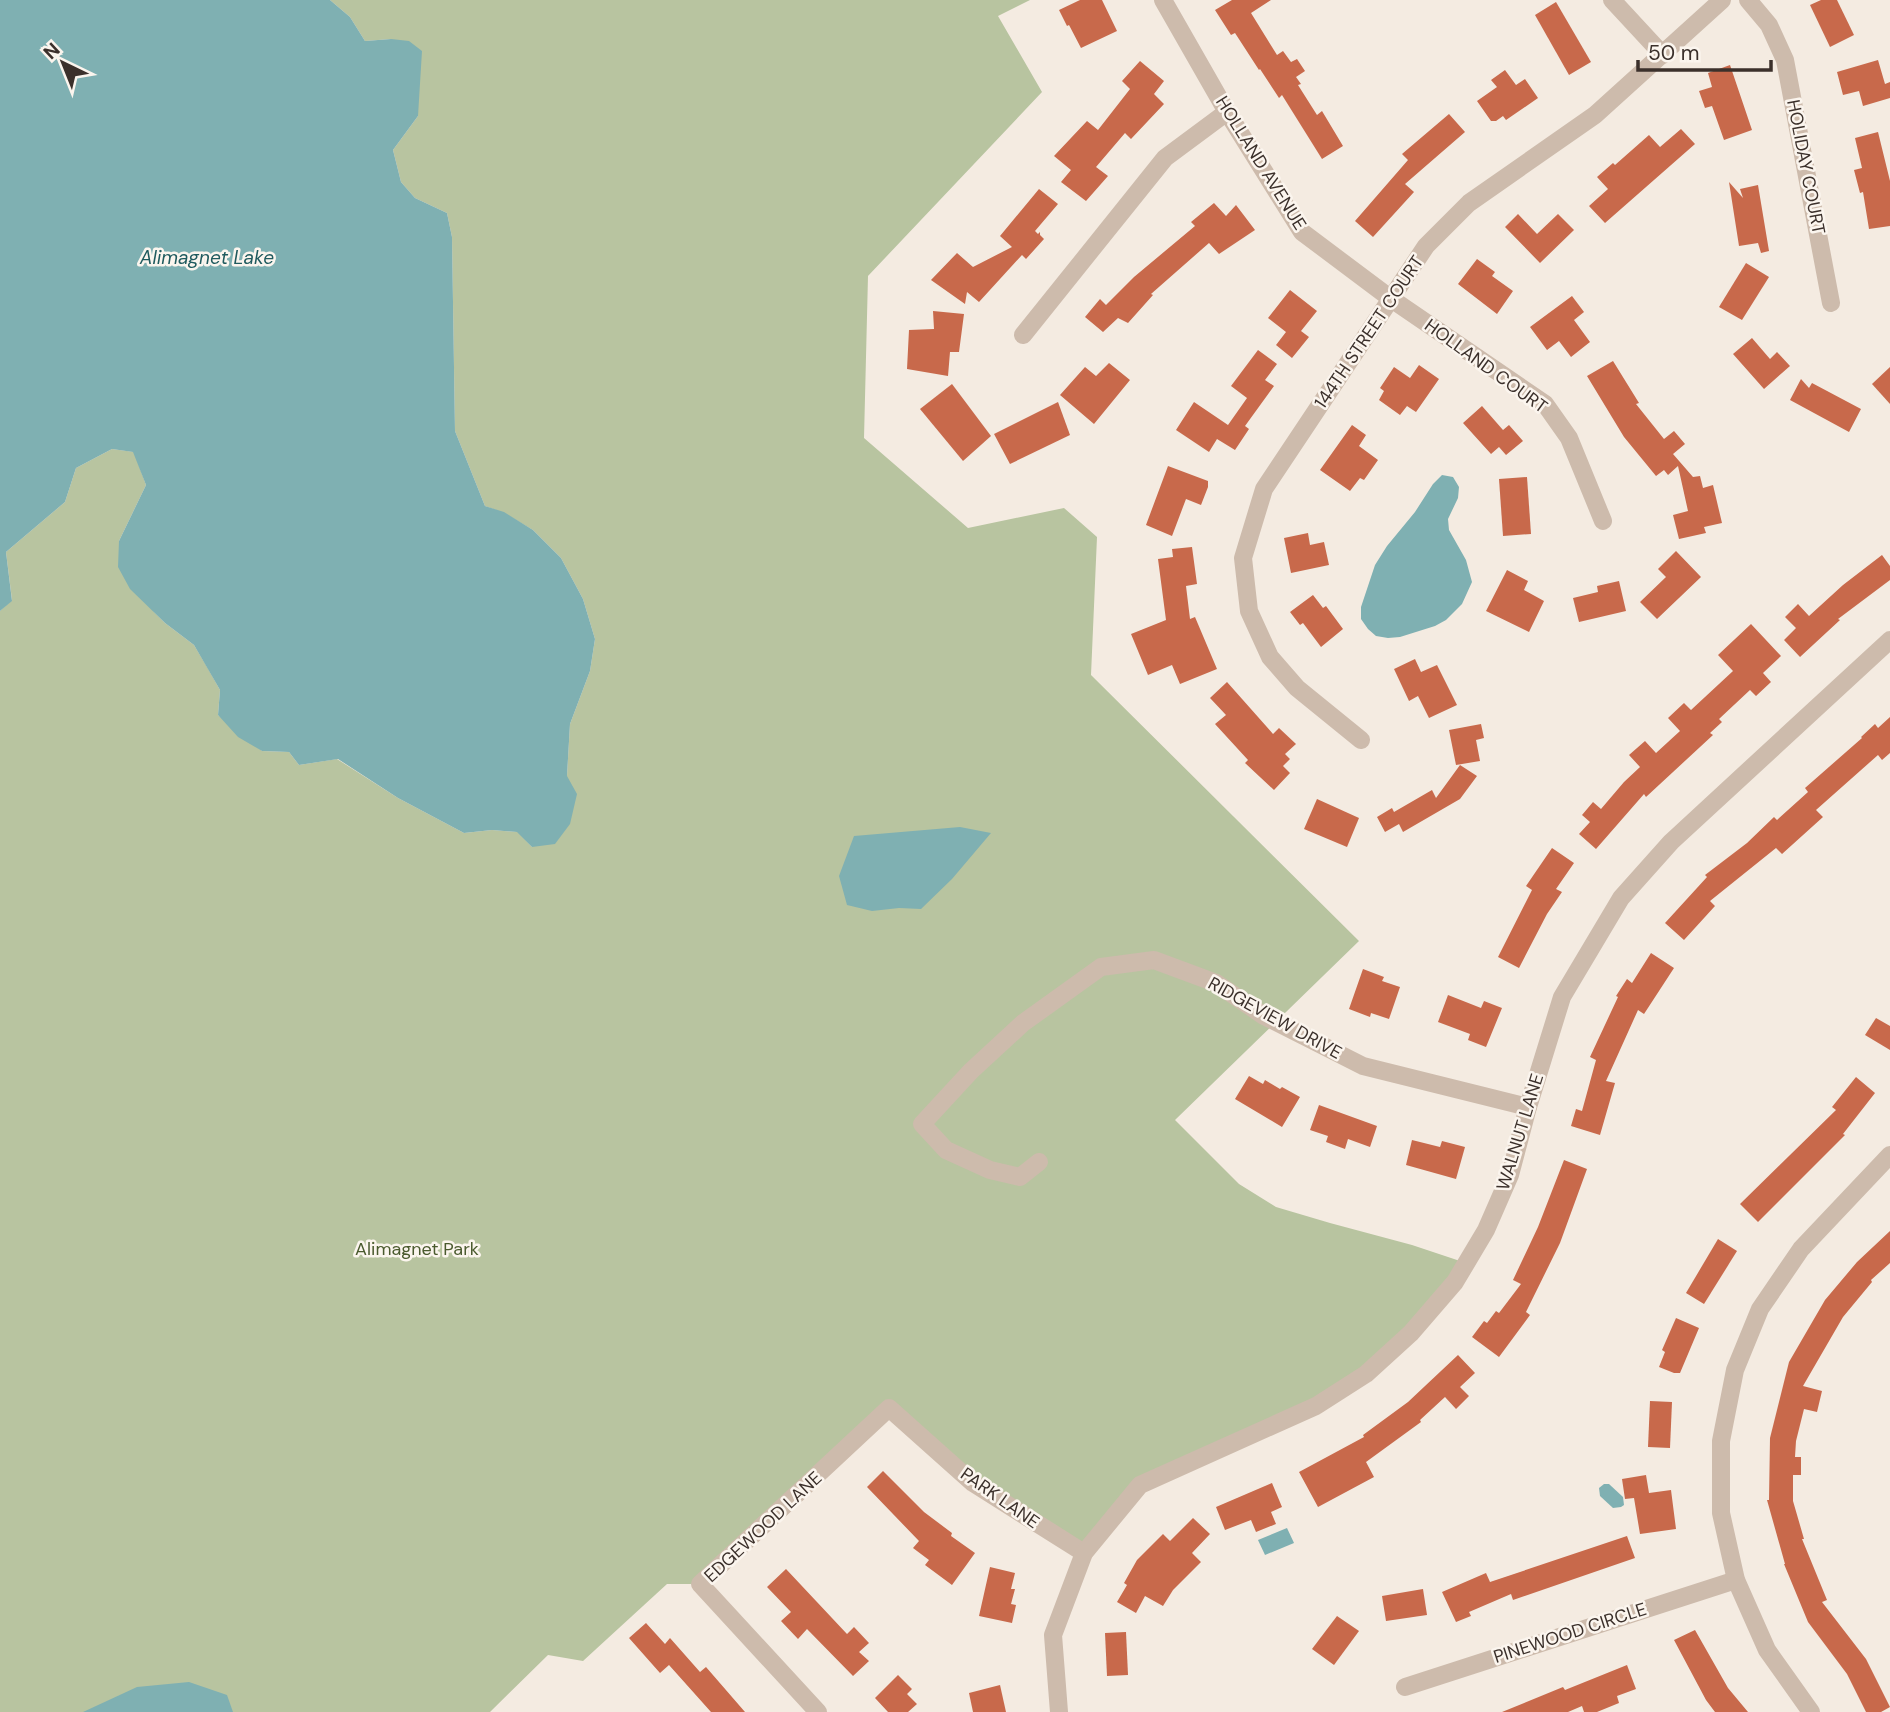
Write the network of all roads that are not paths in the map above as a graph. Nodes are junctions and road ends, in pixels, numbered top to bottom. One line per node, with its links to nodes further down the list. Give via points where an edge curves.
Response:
1 (1163, 0): 6 (street, HOLLAND AVENUE)
2 (1612, 0): 5 (street)
3 (1722, 0): 5 (street, 144TH STREET COURT)
4 (1748, 0): 8 (street, HOLIDAY COURT, via 1769,24 1786,60)
5 (1663, 55): 7 (street, 144TH STREET COURT, via 1595,115 1469,203 1426,246)
6 (1227, 112): 7 (street, HOLLAND AVENUE, via 1301,232); 9 (street, via 1165,158)
7 (1390, 298): 10 (street, HOLLAND COURT, via 1545,404 1569,438); 12 (street, 144TH STREET COURT, via 1264,489 1243,558 1249,611 1270,657 1297,688)
8 (1831, 303)
9 (1023, 335)
10 (1603, 521)
11 (1890, 640): 13 (street, WALNUT LANE, via 1671,842 1621,898 1562,997)
12 (1362, 740)
13 (1528, 1107): 15 (street, RIDGEVIEW DRIVE, via 1363,1066 1264,1016 1216,982 1154,960 1101,967 1023,1023 922,1124 946,1150 990,1170 1020,1177); 17 (street, WALNUT LANE, via 1510,1175 1486,1230 1455,1282 1411,1333 1367,1374 1316,1406 1140,1485)
14 (1890, 1155): 18 (street, via 1801,1249 1760,1309 1734,1370 1721,1441 1721,1513)
15 (1039, 1162)
16 (889, 1408): 17 (street, PARK LANE, via 973,1483); 20 (street, EDGEWOOD LANE, via 700,1584)
17 (1083, 1553): 21 (street, WALNUT LANE, via 1053,1635)
18 (1736, 1580): 19 (street, PINEWOOD CIRCLE); 22 (street, via 1767,1650)
19 (1405, 1687)
20 (818, 1712)
21 (1059, 1712)
22 (1811, 1712)

